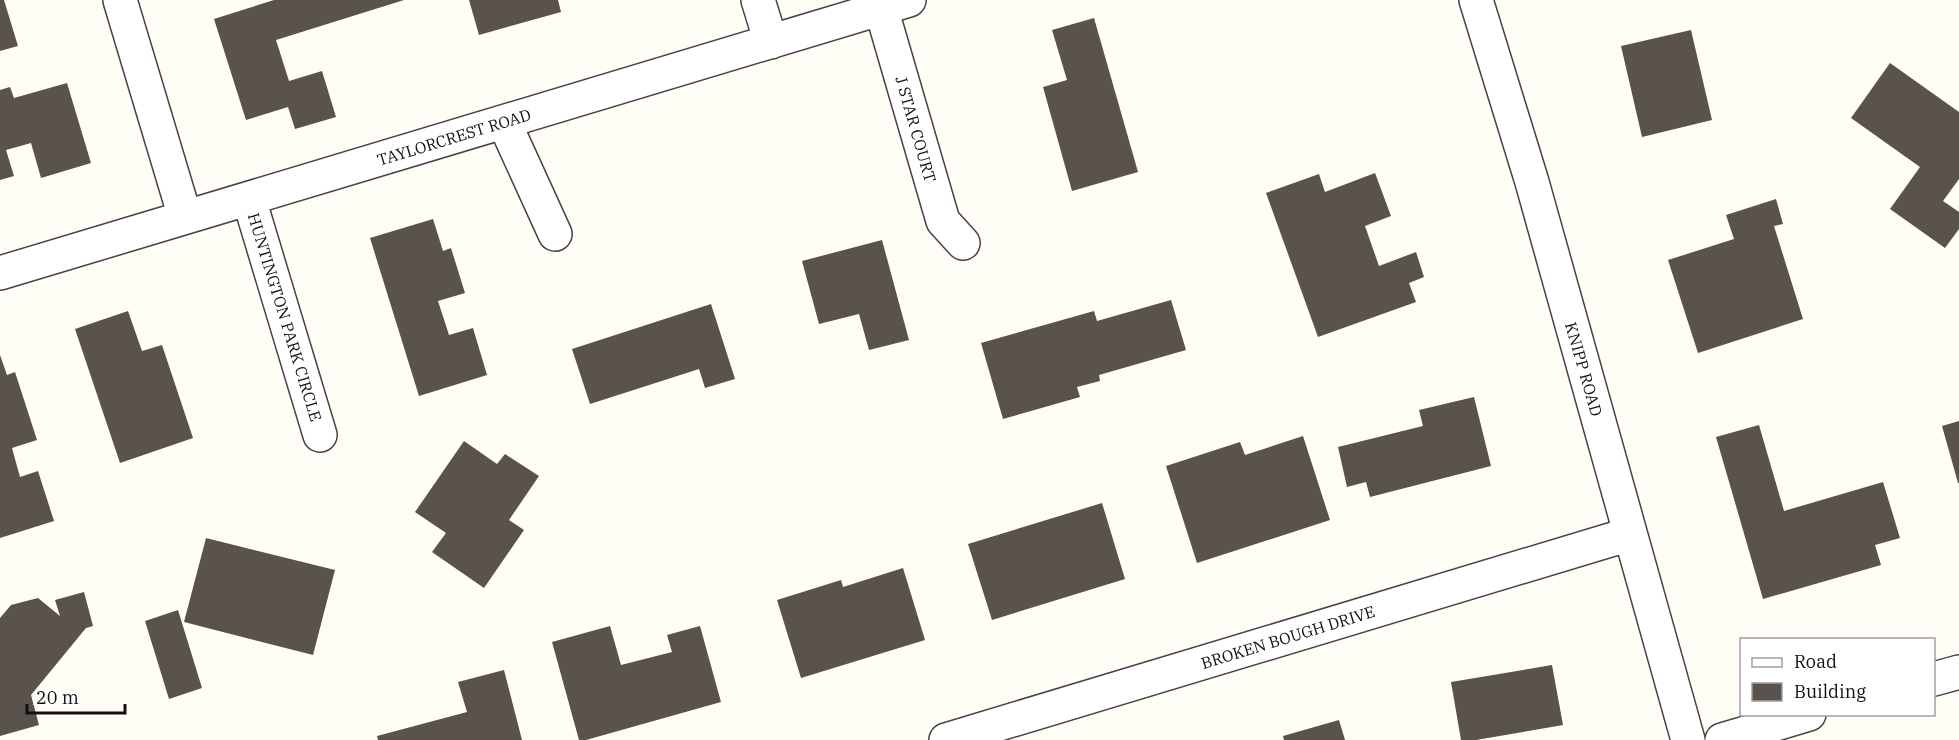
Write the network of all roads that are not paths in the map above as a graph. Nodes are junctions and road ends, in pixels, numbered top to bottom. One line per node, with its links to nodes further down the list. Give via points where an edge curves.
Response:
1 (120, 0): 8 (street)
2 (758, 0): 5 (street)
3 (1476, 0): 13 (street, KNIPP ROAD, via 1532,182)
4 (895, 4): 5 (street, TAYLORCREST ROAD); 10 (street, J STAR COURT, via 943,221)
5 (771, 42): 6 (street, TAYLORCREST ROAD)
6 (504, 122): 7 (street, TAYLORCREST ROAD); 9 (street)
7 (249, 199): 8 (street, TAYLORCREST ROAD); 12 (street, HUNTINGTON PARK CIRCLE)
8 (185, 218): 11 (street, TAYLORCREST ROAD)
9 (555, 234)
10 (963, 243)
11 (0, 273)
12 (320, 435)
13 (1630, 534): 17 (street, BROKEN BOUGH DRIVE); 18 (street, KNIPP ROAD)
14 (1959, 672): 15 (street)
15 (1935, 679)
16 (1802, 716): 19 (street)
17 (946, 740)
18 (1688, 740)
19 (1722, 740)

